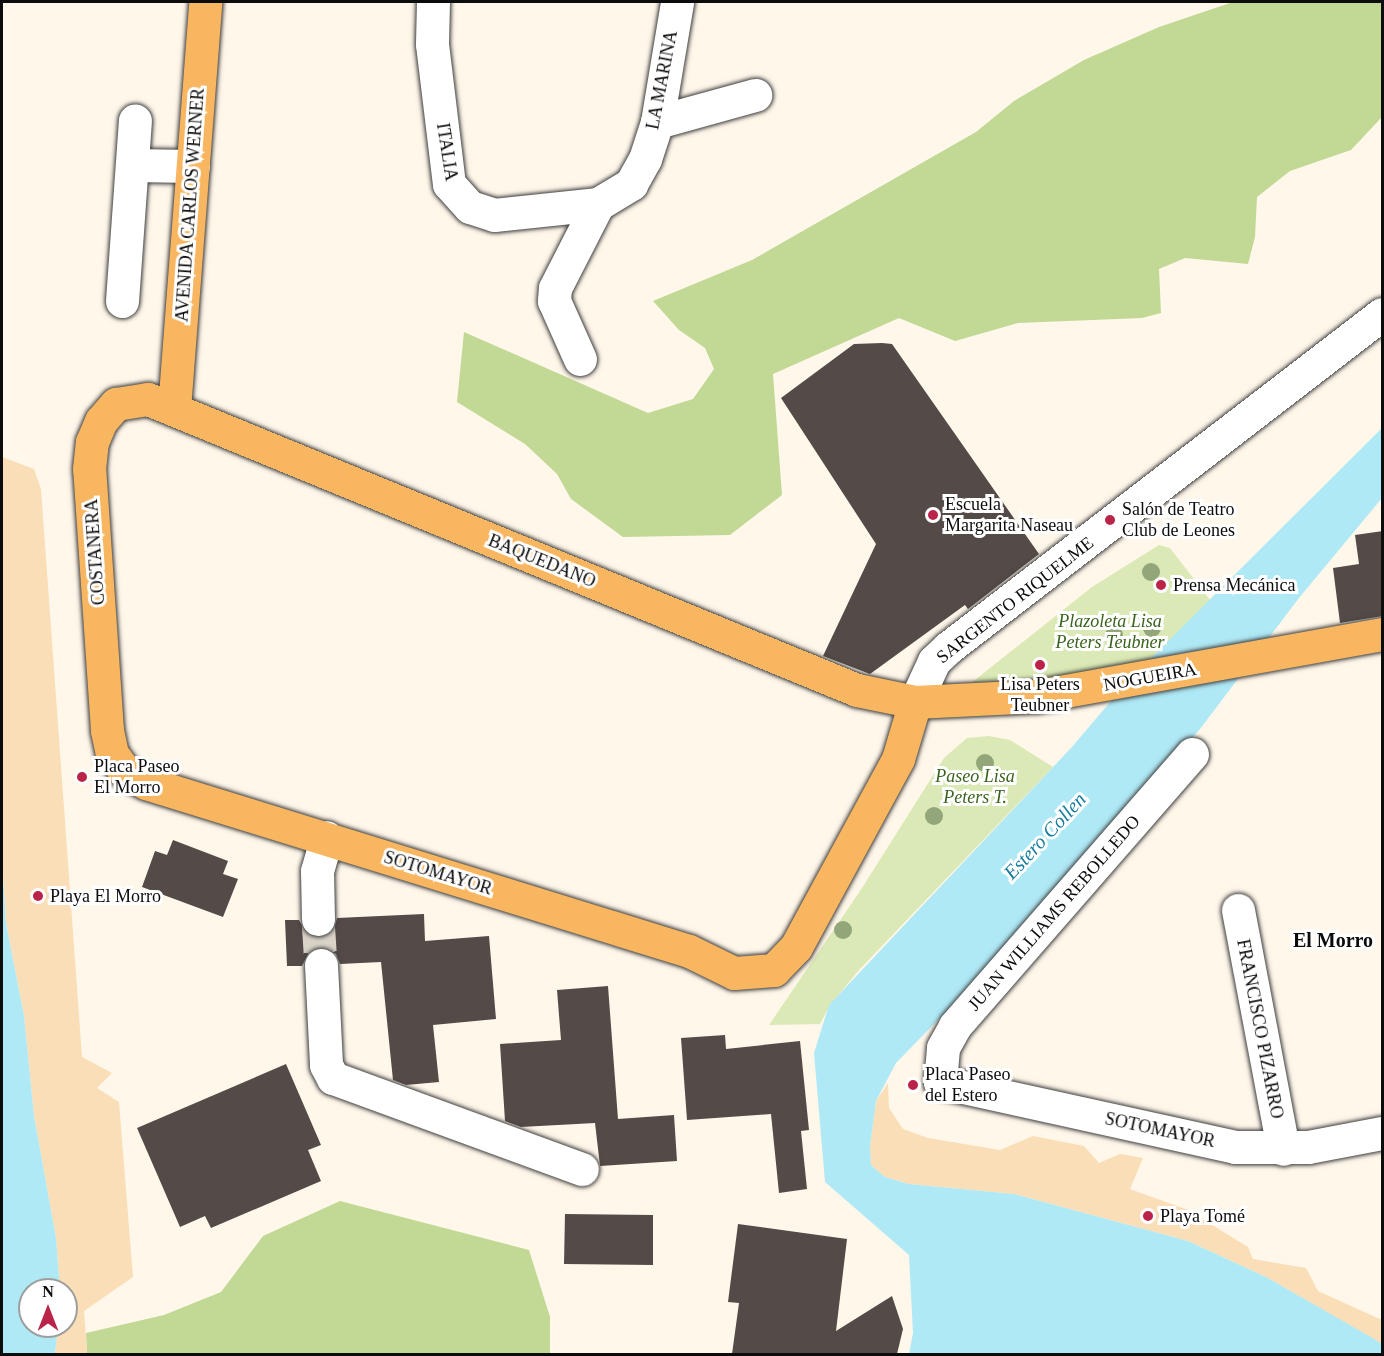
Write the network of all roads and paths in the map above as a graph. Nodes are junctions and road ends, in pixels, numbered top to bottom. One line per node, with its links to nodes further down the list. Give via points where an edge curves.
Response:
1 (205, 2): 9 (main road, AVENIDA CARLOS WERNER)
2 (433, 2): 10 (street, ITALIA, via 435,72 449,184 458,197 470,207 494,215)
3 (677, 2): 6 (street, LA MARINA)
4 (755, 95): 6 (street)
5 (135, 120): 8 (street)
6 (657, 122): 7 (street, LA MARINA)
7 (645, 159): 10 (street, ITALIA, via 631,184)
8 (132, 165): 9 (street); 11 (street)
9 (193, 166): 14 (main road, AVENIDA CARLOS WERNER)
10 (598, 204): 13 (street, via 555,288 554,301)
11 (122, 301)
12 (1383, 314): 16 (street, SARGENTO RIQUELME, via 950,647 934,661)
13 (580, 359)
14 (174, 409): 16 (main road, BAQUEDANO, via 856,690); 18 (main road, COSTANERA, via 148,399 116,404 96,431 89,456 107,730)
15 (1383, 634): 16 (main road, NOGUEIRA, via 1076,690)
16 (915, 702): 23 (main road, SARGENTO RIQUELME, via 898,759 796,947 774,970)
17 (1191, 754): 24 (street, JUAN WILLIAMS REBOLLEDO, via 955,1026 943,1048)
18 (119, 765): 19 (main road, SOTOMAYOR, via 146,783)
19 (327, 837): 20 (main road, SOTOMAYOR); 20 (street, via 317,871 326,918 338,863)
20 (358, 847): 23 (main road, SOTOMAYOR, via 689,951 734,973)
21 (1238, 910): 26 (street, FRANCISCO PIZARRO)
22 (329, 964): 27 (street, via 332,988 323,1002 326,1065 333,1078)
23 (761, 973)
24 (940, 1082): 26 (street, SOTOMAYOR, via 1235,1147)
25 (1383, 1133): 26 (street, SOTOMAYOR)
26 (1283, 1149)
27 (582, 1169)

